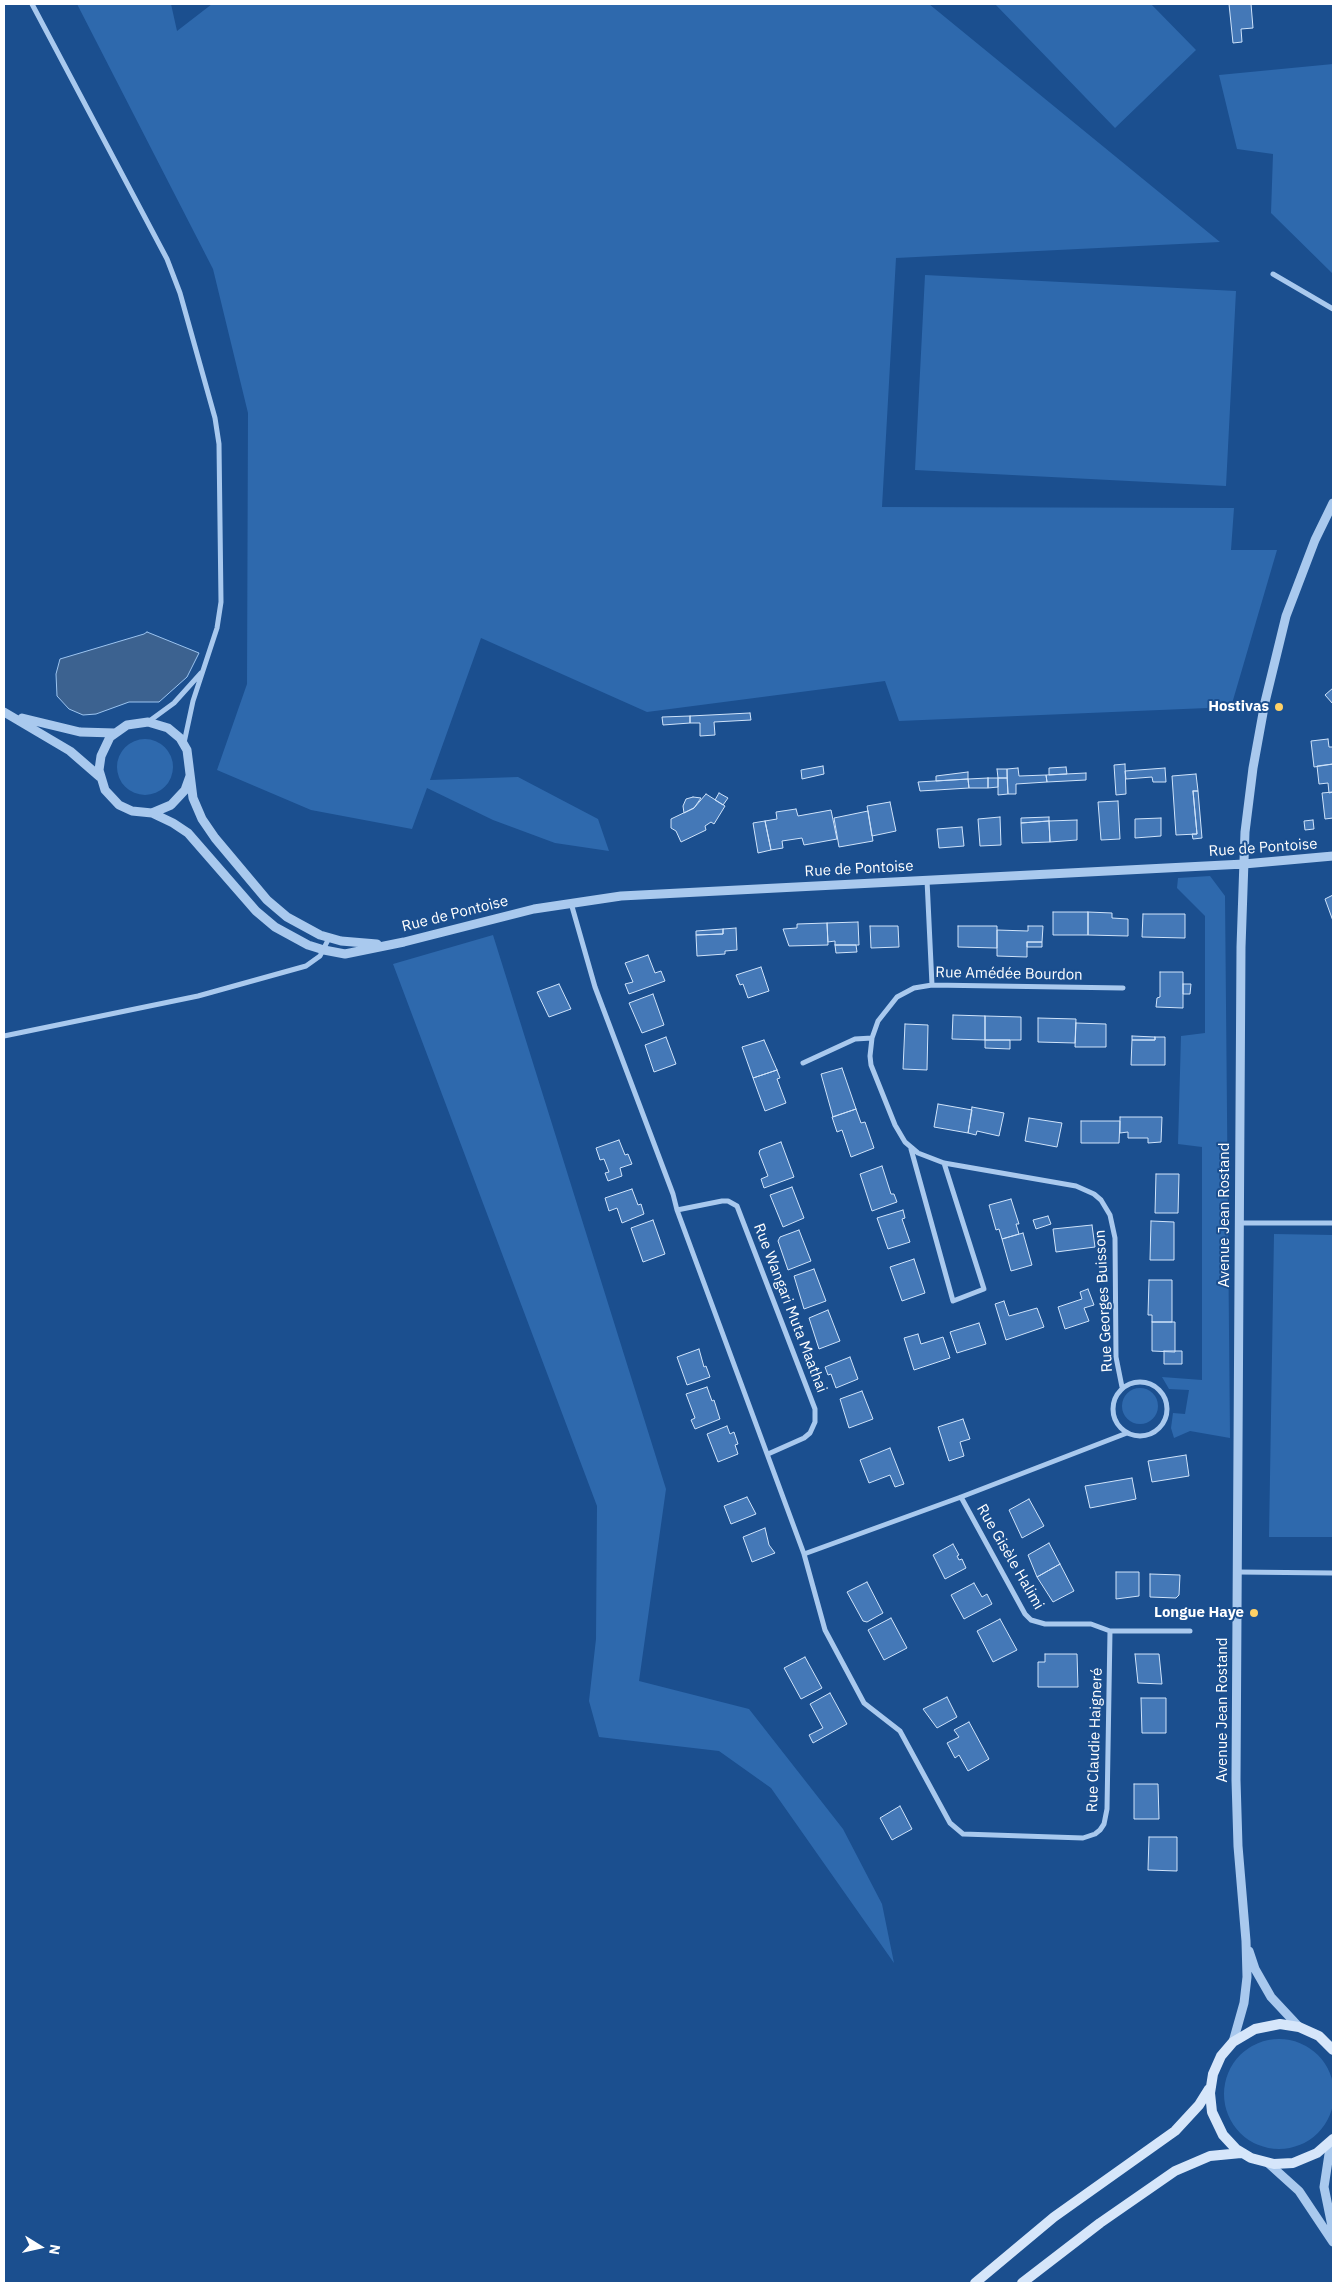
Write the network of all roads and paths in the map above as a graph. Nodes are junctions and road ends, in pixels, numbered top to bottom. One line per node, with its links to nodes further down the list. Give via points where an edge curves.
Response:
1 (32, 4): 5 (street, via 170,265 215,418 219,444 220,602 217,628)
2 (1273, 274): 3 (street)
3 (1333, 310)
4 (1333, 503): 14 (street, Avenue Jean Rostand, via 1300,577 1279,640 1254,768)
5 (202, 670): 7 (street, via 174,703); 9 (street)
6 (8, 714): 8 (street, via 80,732); 11 (street, via 70,751)
7 (148, 722): 8 (street, via 134,723); 9 (street, via 168,728)
8 (115, 732): 11 (street, via 103,750 99,763)
9 (184, 744): 10 (street, via 189,756)
10 (190, 776): 12 (street, via 177,800); 17 (street, via 193,798 208,827 267,900 298,925)
11 (100, 778): 12 (street, via 105,790 119,806 132,812)
12 (152, 813): 19 (street, Rue de Pontoise, via 188,833 256,911 275,927)
13 (1333, 856): 14 (street, Rue de Pontoise)
14 (1244, 864): 15 (street, Rue de Pontoise); 29 (street, Avenue Jean Rostand)
15 (927, 880): 16 (street, Rue de Pontoise, via 664,893); 20 (street)
16 (571, 903): 18 (street, Rue de Pontoise); 27 (street, via 595,987)
17 (329, 938): 18 (street, via 354,943); 19 (street)
18 (392, 944): 19 (street, Rue de Pontoise, via 355,953)
19 (324, 950): 22 (street, via 306,966 246,984 119,1014)
20 (932, 985): 21 (street, Rue Amédée Bourdon); 23 (street, Rue Amédée Bourdon, via 914,988 897,997 878,1021)
21 (1123, 988)
22 (4, 1036)
23 (872, 1038): 24 (street, via 854,1039); 25 (street, via 871,1065 895,1125)
24 (803, 1063)
25 (911, 1149): 26 (street, Rue Georges Buisson); 26 (street, via 953,1301 984,1289)
26 (944, 1163): 30 (street, Rue Georges Buisson, via 1076,1186 1101,1200 1110,1215 1115,1238 1116,1347)
27 (677, 1210): 32 (street); 32 (street, Rue Wangari Muta Maathai, via 722,1201 737,1206 815,1409 815,1422 810,1433)
28 (1333, 1223): 29 (street)
29 (1239, 1224): 35 (street, Avenue Jean Rostand)
30 (1122, 1387): 31 (street, Rue Georges Buisson, via 1112,1411 1116,1422); 31 (street, Rue Georges Buisson, via 1136,1381 1151,1383 1162,1393 1167,1407 1164,1422 1153,1433 1143,1436)
31 (1127, 1433): 33 (street, Rue Georges Buisson)
32 (768, 1454): 34 (street)
33 (961, 1497): 34 (street, Rue Georges Buisson); 37 (street, Rue Gisèle Halimi, via 1031,1620 1045,1624 1091,1624)
34 (804, 1554): 37 (street, Rue Claudie Haigneré, via 825,1630 864,1703 900,1731 950,1823 963,1834 1083,1838 1100,1830 1107,1809)
35 (1238, 1572): 36 (street); 39 (street, Avenue Jean Rostand, via 1236,1825)
36 (1333, 1573)
37 (1110, 1631): 38 (street, Rue Gisèle Halimi)
38 (1190, 1631)
39 (1246, 1941): 40 (street, Avenue Jean Rostand, via 1255,1969 1268,1993); 42 (street, Avenue Jean Rostand, via 1246,1991)
40 (1299, 2027): 41 (main road); 42 (main road, via 1267,2025)
41 (1328, 2040): 43 (main road)
42 (1233, 2042): 44 (main road, via 1218,2062)
43 (1333, 2050)
44 (1210, 2086): 46 (main road, via 1216,2124); 50 (main road, via 1199,2105 1175,2131 1054,2217)
45 (1332, 2140): 47 (main road, via 1306,2159 1287,2164); 48 (street, via 1324,2187)
46 (1241, 2152): 47 (main road); 51 (main road, via 1210,2156 1175,2171)
47 (1268, 2163): 49 (street, via 1299,2191)
48 (1333, 2231)
49 (1333, 2242)
50 (975, 2283)
51 (1022, 2283)

